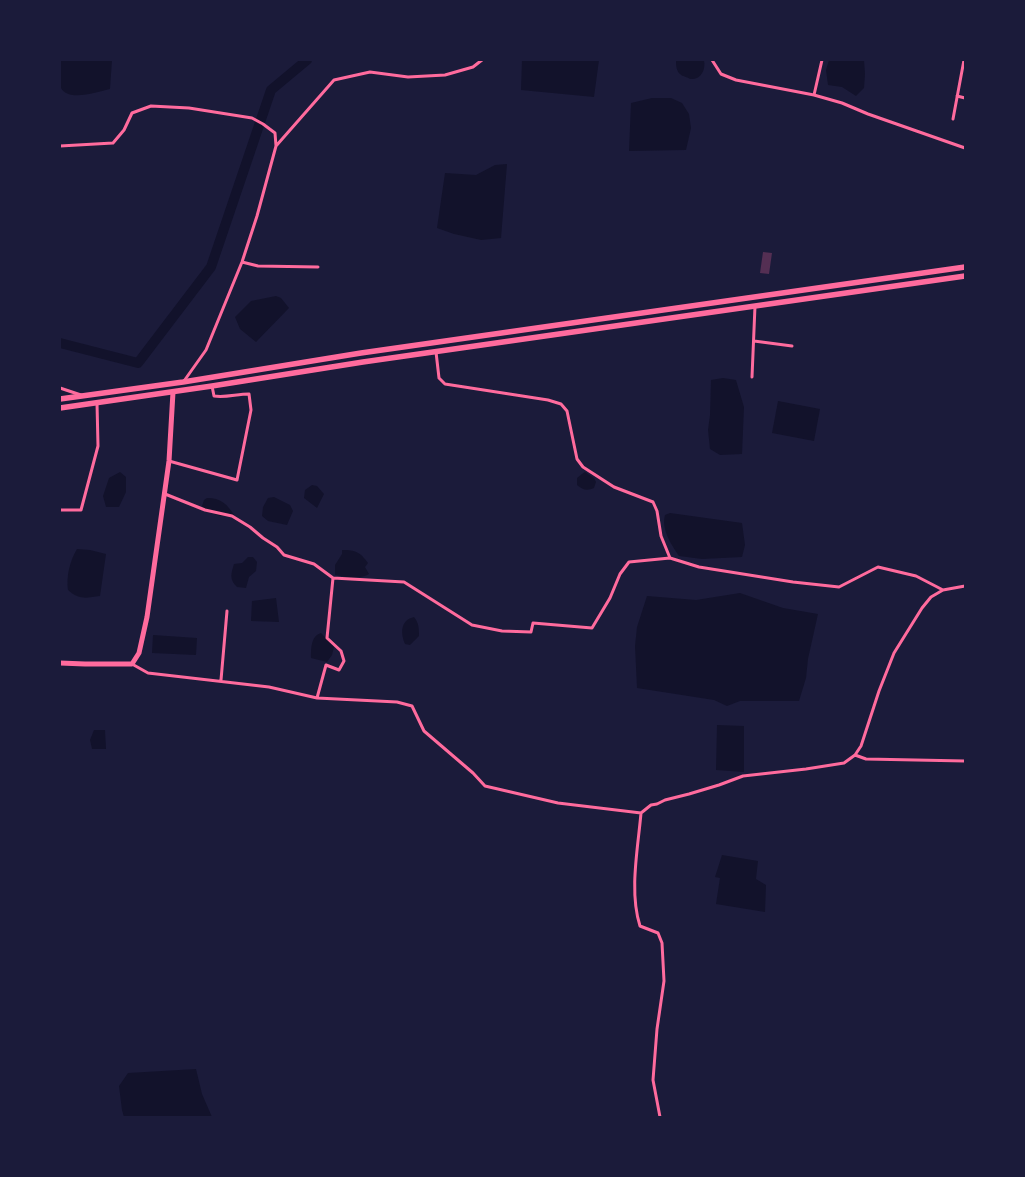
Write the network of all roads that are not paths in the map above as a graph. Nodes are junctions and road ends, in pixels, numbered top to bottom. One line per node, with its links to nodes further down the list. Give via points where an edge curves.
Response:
1 (482, 60): 10 (street, via 473,67 445,75 408,77 370,72 334,80)
2 (712, 60): 5 (street, via 722,74 736,80)
3 (822, 60): 5 (street)
4 (964, 60): 6 (street)
5 (814, 95): 11 (street)
6 (957, 96): 7 (street); 8 (street)
7 (965, 98)
8 (953, 119)
9 (60, 146): 10 (street, via 113,143 132,113 151,106 252,118 275,133)
10 (276, 146): 12 (street)
11 (965, 148)
12 (242, 262): 13 (street, via 258,266); 25 (street, via 206,350)
13 (318, 267)
14 (965, 267): 15 (main road)
15 (955, 269): 17 (main road); 22 (main road)
16 (965, 276): 17 (main road)
17 (957, 277): 18 (main road)
18 (755, 306): 19 (street); 21 (main road)
19 (754, 341): 20 (street); 23 (street)
20 (792, 346)
21 (436, 352): 24 (main road); 36 (street, via 439,378 445,384 561,404 567,412 577,459 583,467 614,487 653,502)
22 (259, 370): 24 (main road); 25 (main road)
23 (752, 377)
24 (260, 378): 26 (main road)
25 (183, 382): 29 (main road)
26 (212, 386): 28 (main road); 33 (street, via 214,396 249,394 251,410 237,480)
27 (60, 388): 29 (street)
28 (173, 392): 31 (main road); 33 (main road)
29 (84, 396): 30 (main road)
30 (61, 399): 32 (main road)
31 (97, 403): 32 (main road); 35 (street, via 98,446 81,510)
32 (62, 408)
33 (169, 461): 34 (main road)
34 (165, 494): 37 (street, via 205,510 232,516 284,554 314,564); 42 (main road, via 147,618 139,653)
35 (60, 510)
36 (670, 558): 37 (street, via 629,562 592,628 533,623 531,632 472,625 404,582); 39 (street, via 699,567 839,587 878,567 916,576)
37 (332, 578): 44 (street, via 327,638 341,651 344,661 339,670 326,665)
38 (965, 586): 39 (street)
39 (943, 590): 45 (street, via 927,602 894,652)
40 (228, 612): 43 (street)
41 (60, 663): 42 (main road)
42 (132, 664): 43 (street, via 148,673)
43 (221, 680): 44 (street)
44 (317, 698): 47 (street, via 397,702 412,706 424,731 485,786 558,802)
45 (855, 755): 46 (street, via 866,759); 47 (street, via 844,763 743,776 651,805)
46 (965, 761)
47 (641, 812): 48 (street, via 634,882 636,915 640,926 658,933 662,943 664,981 653,1080)
48 (660, 1117)

